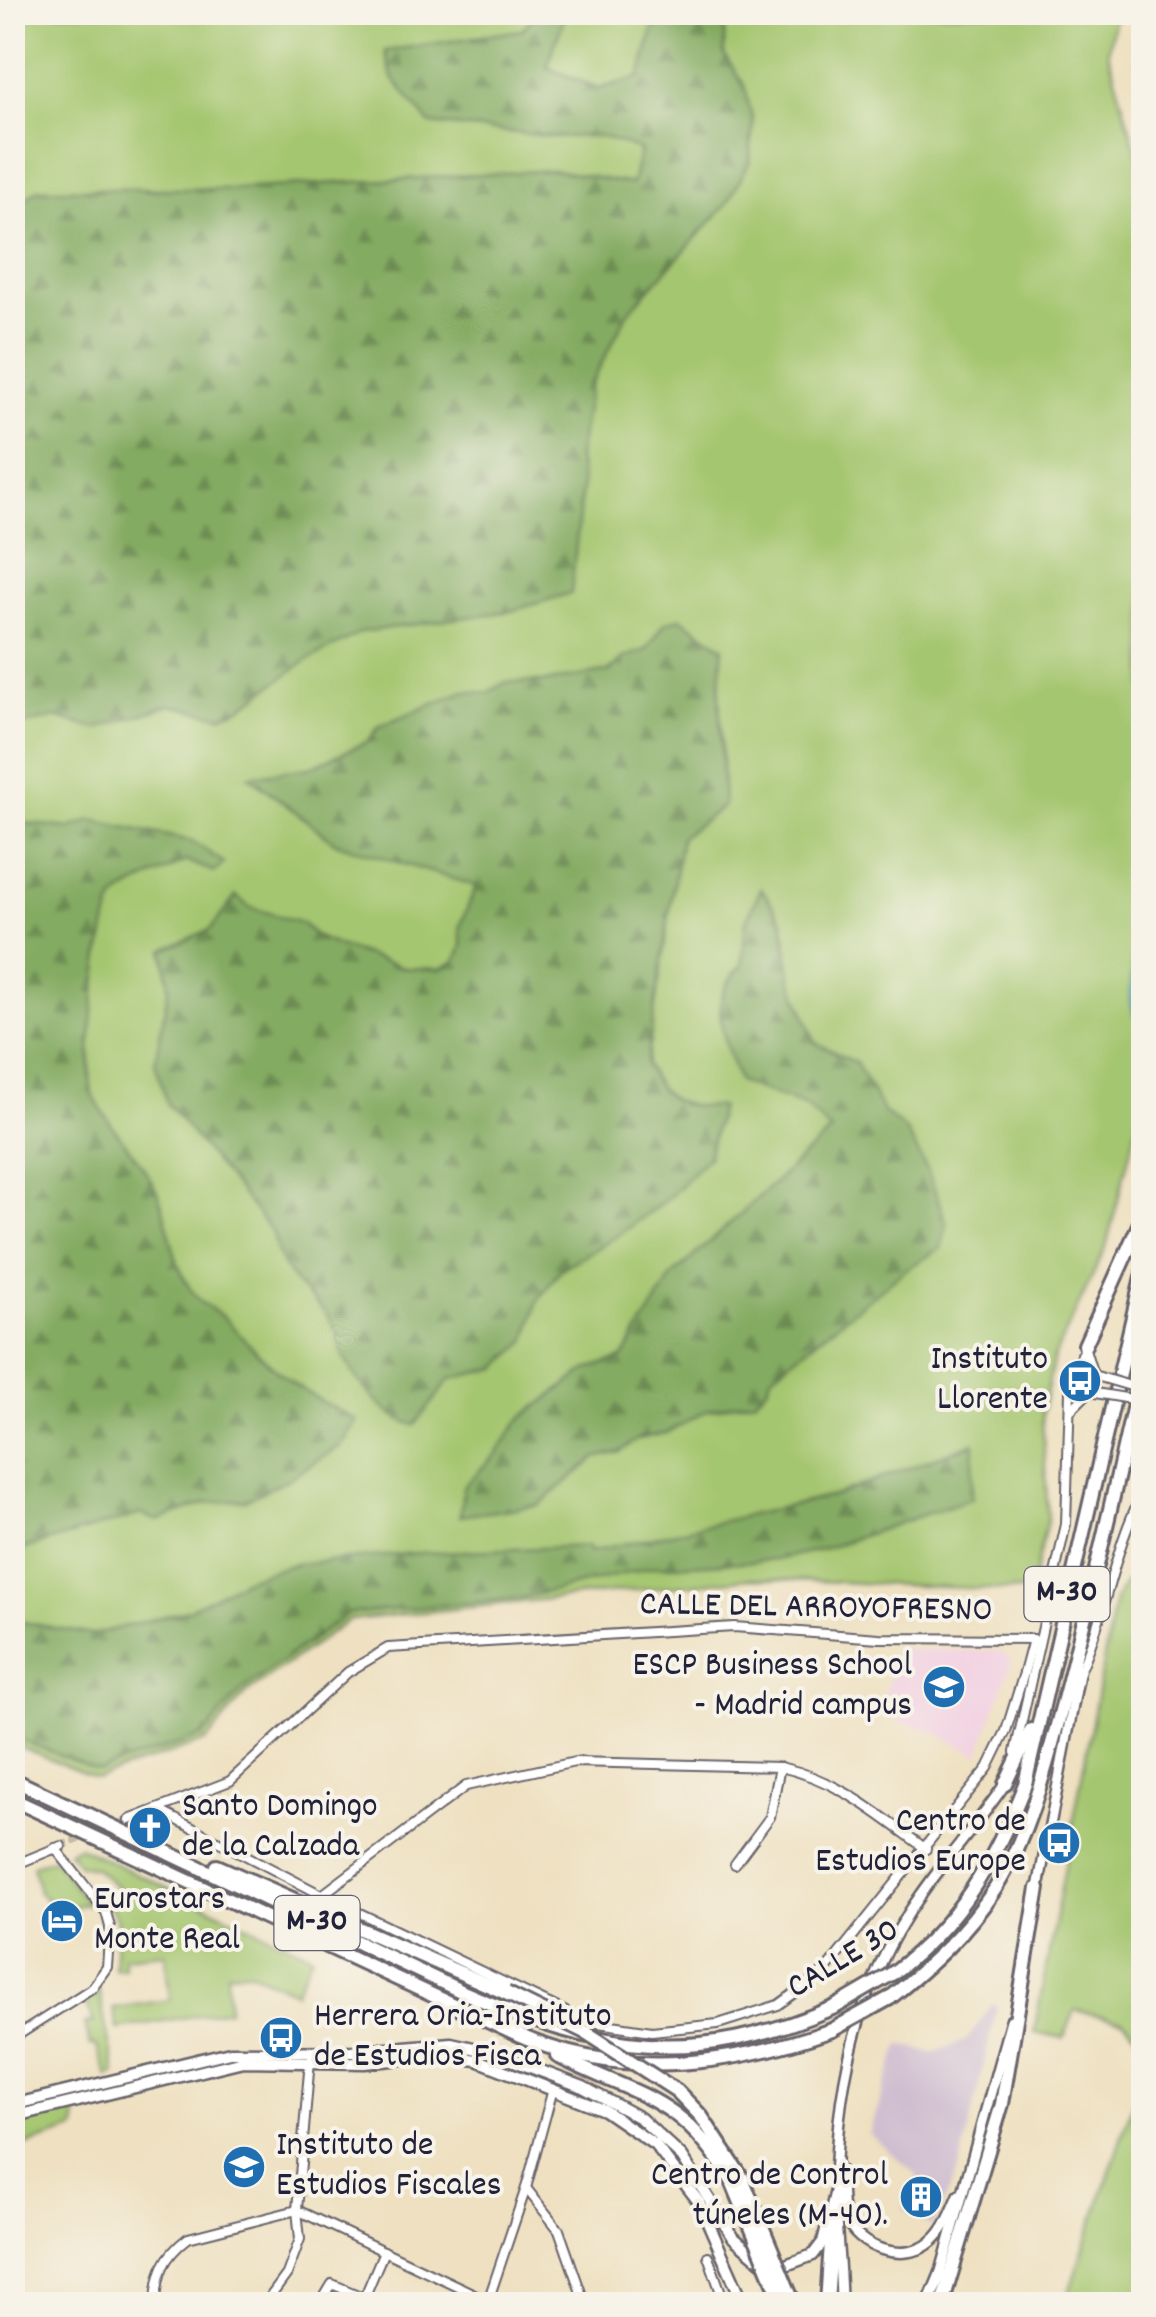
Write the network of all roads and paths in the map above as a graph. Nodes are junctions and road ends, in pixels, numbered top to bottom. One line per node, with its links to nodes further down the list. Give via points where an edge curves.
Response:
1 (1144, 1214): 3 (highway)
2 (1144, 1269): 16 (highway, CALLE 30 / M-30)
3 (1085, 1345): 5 (street, bridge, via 1093,1375); 7 (street)
4 (1144, 1362): 12 (highway, CALLE 30 / M-30)
5 (1144, 1390)
6 (1144, 1401): 7 (street, bridge, via 1089,1392 1075,1402)
7 (1067, 1426): 9 (street, via 1066,1524)
8 (1144, 1490): 15 (street)
9 (1043, 1622): 10 (street); 17 (street)
10 (1033, 1639): 11 (street, CALLE DEL ARROYOFRESNO); 13 (street)
11 (1009, 1640): 13 (street, CALLE DEL ARROYOFRESNO); 22 (street, CALLE DEL ARROYOFRESNO, via 734,1627 388,1648 348,1672 230,1781)
12 (1080, 1640): 15 (highway); 32 (highway, CALLE 30 / M-30, bridge, via 1039,1789 1005,1870 953,1942 890,1998 779,2050 712,2062 604,2059)
13 (1029, 1649): 14 (street)
14 (1024, 1673): 17 (street); 26 (street, via 988,1768)
15 (1078, 1674): 29 (street)
16 (1038, 1714): 20 (highway); 25 (highway, CALLE 30 / M-30, bridge, via 1024,1784 983,1878 944,1930 836,2008 776,2032 705,2047 602,2040 519,2016)
17 (1021, 1730): 20 (street)
18 (780, 1768): 26 (street, via 846,1789); 27 (street, via 770,1818); 30 (street, via 575,1762 466,1786)
19 (12, 1779): 25 (highway, CALLE 30 / M-30)
20 (1004, 1784): 37 (street, via 926,1888 882,1963 848,2062)
21 (12, 1798): 32 (highway, CALLE 30 / M-30)
22 (174, 1804): 23 (street, CALLE DEL ARROYOFRESNO); 24 (street)
23 (158, 1810): 24 (street); 25 (street, CALLE DEL ARROYOFRESNO)
24 (182, 1820): 30 (street)
25 (123, 1824): 39 (highway, bridge, via 604,2042 677,2091 701,2116)
26 (926, 1849): 30 (street, via 825,1972 778,2004 718,2024 652,2031 585,2021)
27 (735, 1864)
28 (12, 1866): 31 (street, via 58,1847 110,1927 106,1967 92,1988)
29 (1038, 1888): 38 (street); 61 (highway, via 1002,2104)
30 (322, 1895)
31 (12, 2039)
32 (533, 2042): 39 (highway, via 659,2100)
33 (310, 2060): 34 (main road, via 454,2056); 36 (main road, via 208,2067); 42 (street)
34 (553, 2088): 40 (street); 55 (main road, via 618,2117 665,2156 699,2202)
35 (12, 2105): 43 (main road, via 230,2052 464,2045 582,2087 640,2118 682,2157 752,2256 773,2265 796,2264 818,2250)
36 (12, 2117)
37 (838, 2148): 38 (street, via 845,2216 856,2234 889,2251 933,2241); 41 (street)
38 (972, 2166): 46 (street)
39 (737, 2180): 56 (highway, bridge); 57 (highway, bridge)
40 (526, 2188): 48 (street); 53 (street, via 559,2230)
41 (835, 2194): 43 (main road); 59 (street)
42 (297, 2210): 44 (street); 49 (street, via 188,2238 164,2261); 50 (street, via 296,2256)
43 (833, 2211): 58 (highway)
44 (384, 2251): 47 (street); 48 (street)
45 (708, 2256): 54 (street)
46 (941, 2272): 60 (main road)
47 (364, 2298): 51 (street, via 332,2284); 52 (street)
48 (488, 2303)
49 (156, 2304)
50 (265, 2304)
51 (320, 2304)
52 (379, 2304)
53 (585, 2304)
54 (725, 2304)
55 (744, 2304)
56 (783, 2304)
57 (794, 2304)
58 (827, 2304)
59 (842, 2304)
60 (929, 2304)
61 (942, 2304)

